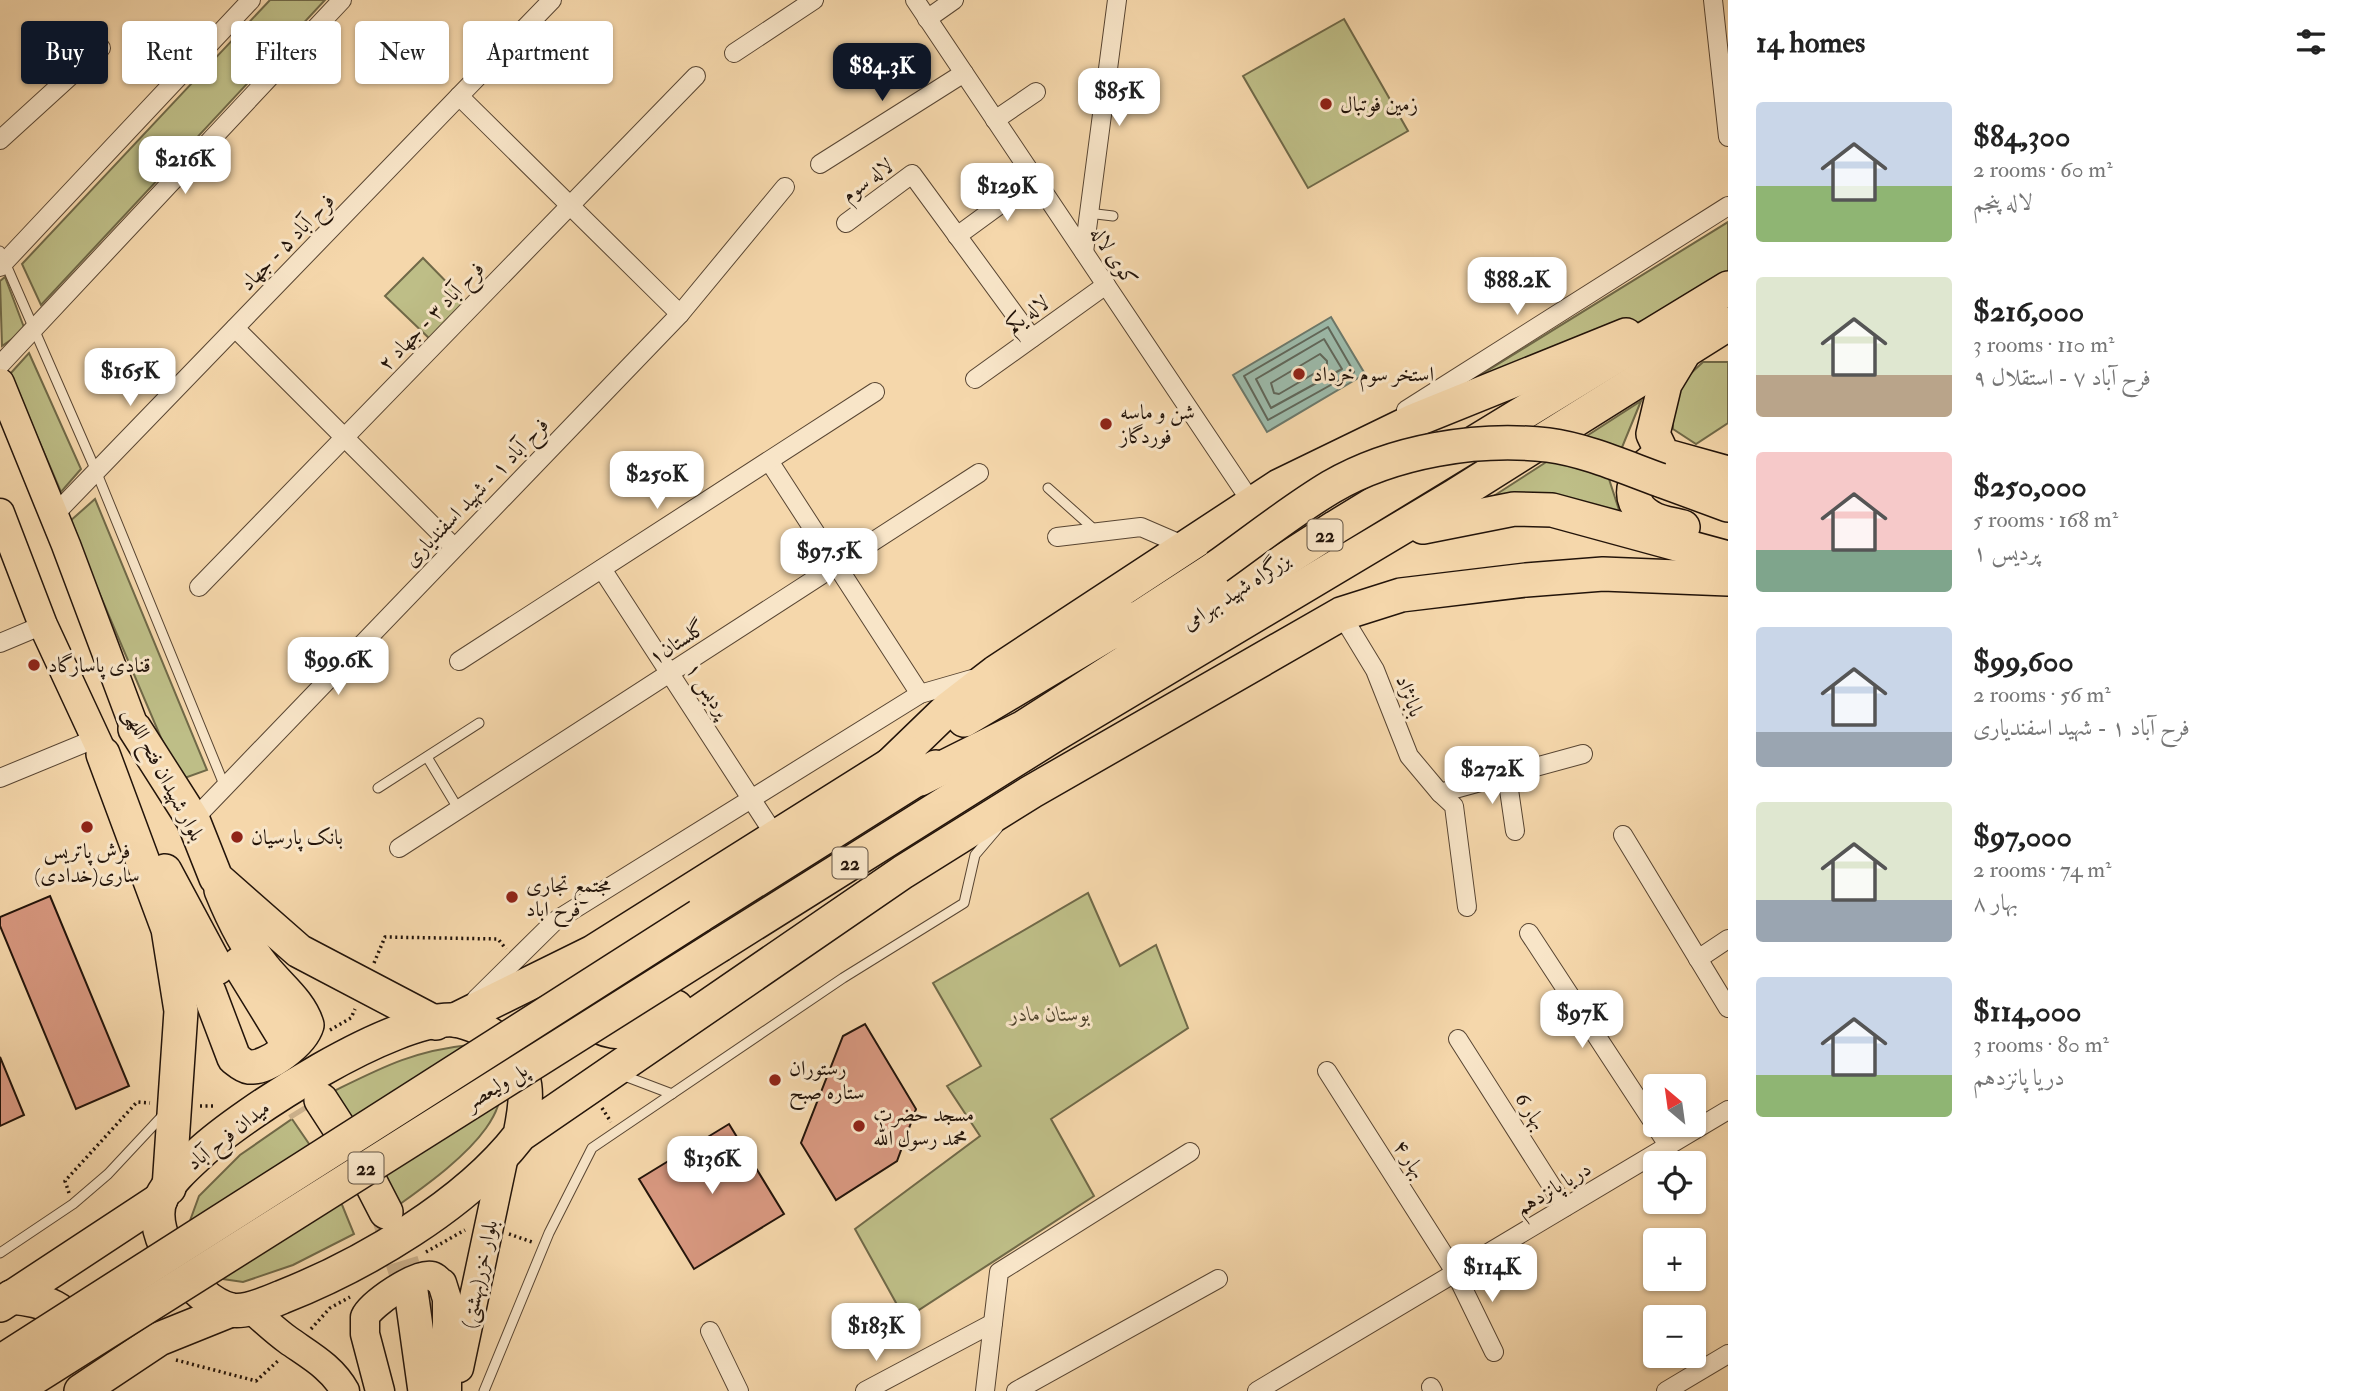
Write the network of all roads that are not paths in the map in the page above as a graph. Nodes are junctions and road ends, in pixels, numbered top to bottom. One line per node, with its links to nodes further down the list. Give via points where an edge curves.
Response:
1 (251, 0): 29 (street)
2 (342, 0): 34 (street)
3 (552, 0): 15 (street, فرح آباد ۵ - جهاد)
4 (814, 0): 10 (street)
5 (915, 0): 9 (street, کوی لاله)
6 (954, 0): 9 (street)
7 (1117, 0): 24 (street)
8 (1713, 0): 17 (street)
9 (927, 19): 11 (street, کوی لاله)
10 (734, 53)
11 (964, 74): 16 (street, کوی لاله); 19 (street)
12 (696, 76): 22 (street, فرح آباد ۳ - جهاد ۲)
13 (62, 84): 18 (street)
14 (1036, 92): 16 (street)
15 (459, 96): 22 (street); 33 (street, فرح آباد ۵ - جهاد)
16 (995, 120): 20 (street, کوی لاله)
17 (1728, 137)
18 (0, 140)
19 (820, 164)
20 (1035, 179): 27 (street); 28 (street, کوی لاله)
21 (785, 187): 32 (street, فرح آباد ۱ - شهید اسفندیاری)
22 (570, 205): 32 (street); 41 (street, فرح آباد ۳ - جهاد ۲)
23 (1728, 206): 42 (street)
24 (1087, 213): 25 (lane); 28 (street)
25 (1113, 216)
26 (846, 223): 27 (street, لاله سوم, via 912,174)
27 (957, 236): 36 (street)
28 (1084, 253): 30 (street, کوی لاله)
29 (2, 260): 34 (lane)
30 (1106, 285): 36 (street, لاله یکم); 49 (street, کوی لاله)
31 (1728, 288): 35 (highway, بزرگراه شهید بهرامی / 22)
32 (680, 314): 58 (street, فرح آباد ۱ - شهید اسفندیاری)
33 (234, 328): 41 (street); 45 (street, فرح آباد ۵ - جهاد)
34 (34, 329): 37 (street); 45 (lane)
35 (1706, 334): 42 (highway, via 1596,345); 44 (highway, via 1665,384 1653,434); 56 (highway, بزرگراه شهید بهرامی / 22); 81 (highway, بزرگراه شهید بهرامی / 22, via 1336,527 1024,727)
36 (1032, 338): 38 (street, لاله یکم)
37 (0, 365)
38 (975, 379)
39 (0, 383): 52 (main road, بلوار شهیدان فتح اللهی)
40 (875, 392): 43 (street)
41 (345, 438): 58 (street); 63 (street, فرح آباد ۳ - جهاد ۲)
42 (1327, 460): 49 (highway)
43 (769, 461): 60 (street); 61 (street)
44 (1661, 468): 47 (highway); 50 (highway); 55 (highway, via 1650,462 1634,483 1639,509 1652,519); 66 (highway, bridge, via 1548,445 1461,447 1403,457 1332,486)
45 (96, 471): 52 (street, فرح آباد ۵ - جهاد); 83 (lane)
46 (979, 473): 60 (street, گلستان۱)
47 (1728, 473)
48 (1048, 488): 53 (lane)
49 (1252, 503): 57 (highway)
50 (1728, 505)
51 (0, 513): 67 (main road, بلوار شهیدان فتح اللهی)
52 (54, 515): 74 (main road, بلوار شهیدان فتح اللهی)
53 (1096, 532): 54 (street); 57 (street, via 1141,527)
54 (1057, 537)
55 (1728, 540)
56 (1371, 545): 59 (highway, via 1476,515 1552,510); 65 (highway, بزرگراه شهید بهرامی / 22)
57 (1185, 546): 71 (highway)
58 (454, 547): 83 (street, فرح آباد ۱ - شهید اسفندیاری)
59 (1728, 558)
60 (837, 565): 70 (street, گلستان۱); 72 (street)
61 (602, 569): 69 (street); 70 (street, پردیس ۱)
62 (1728, 579): 64 (highway, via 1603,574 1526,580 1401,595)
63 (200, 587)
64 (1341, 614): 85 (highway); 86 (street, بابانژاد, via 1375,670 1409,756)
65 (1254, 617): 82 (highway, بزرگراه شهید بهرامی / 22); 85 (highway)
66 (1133, 619): 78 (highway); 81 (highway)
67 (43, 625): 68 (street); 75 (main road, بلوار شهیدان فتح اللهی)
68 (0, 643)
69 (459, 662)
70 (670, 673): 87 (street, پردیس ۱); 88 (street, گلستان۱)
71 (996, 673): 72 (street); 78 (highway, via 948,709)
72 (920, 694): 87 (street)
73 (479, 723): 77 (lane)
74 (135, 729): 75 (highway, via 200,892 276,1044 212,959); 89 (highway, بلوار شهیدان فتح اللهی)
75 (100, 746): 80 (street); 97 (highway, بلوار شهیدان فتح اللهی)
76 (1583, 754): 79 (street)
77 (427, 757): 84 (lane); 88 (lane)
78 (890, 765): 92 (highway, میدان فرح آباد)
79 (1507, 776): 86 (street); 90 (street)
80 (0, 778)
81 (920, 779): 126 (highway, پل ولیعصر / 22, bridge)
82 (980, 781): 127 (highway, پل ولیعصر / 22, bridge)
83 (225, 787): 89 (street, فرح آباد ۱ - شهید اسفندیاری)
84 (377, 788)
85 (1031, 792): 94 (highway); 107 (lane, via 975,855 964,903)
86 (1440, 793): 96 (street, بابانژاد, via 1454,806)
87 (751, 799): 92 (street, پردیس ۱); 103 (street, via 555,921)
88 (459, 810): 93 (street, گلستان۱)
89 (193, 820): 95 (highway, بلوار شهیدان فتح اللهی)
90 (1515, 831)
91 (1623, 835): 101 (street)
92 (776, 836): 100 (highway, میدان فرح آباد)
93 (399, 848)
94 (903, 872): 100 (highway, via 642,1028 609,1031 592,1022 580,1008 576,981); 106 (highway)
95 (216, 878): 97 (highway, via 230,913 262,966 303,1013 307,1025 298,1044 250,1068 234,1058 209,992); 103 (highway, بلوار شهیدان فتح اللهی, via 299,951)
96 (1467, 907)
97 (168, 929): 108 (highway, بلوار شهیدان فتح اللهی, via 181,1011)
98 (1528, 933): 111 (street)
99 (1728, 939): 101 (street)
100 (593, 952): 103 (highway, میدان فرح آباد)
101 (1698, 959): 102 (street)
102 (1728, 1008)
103 (445, 1022): 112 (highway, via 490,1033 513,1056 527,1083); 114 (highway, میدان فرح آباد, via 386,1037 260,1108 208,1145)
104 (1458, 1039): 115 (street, بهار 6)
105 (1327, 1070): 118 (street, بهار ۴)
106 (613, 1072): 107 (lane); 112 (highway)
107 (672, 1094): 135 (lane, via 592,1148 544,1246)
108 (173, 1104): 114 (highway, بلوار شهیدان فتح اللهی); 117 (lane, via 108,1174 73,1204)
109 (313, 1106): 116 (highway, via 356,1154)
110 (1728, 1110): 111 (street, دریا پانزدهم)
111 (1668, 1145): 115 (street, دریا پانزدهم)
112 (512, 1146): 121 (highway, via 410,1230 323,1280 263,1305); 134 (main road, بلوار خزر(بهشتی), via 489,1227)
113 (1190, 1152): 122 (street, via 999,1272)
114 (165, 1193): 120 (highway, میدان فرح آباد); 121 (highway, via 160,1231 172,1262 199,1291)
115 (1565, 1207): 118 (street, دریا پانزدهم)
116 (377, 1218)
117 (0, 1252)
118 (1455, 1272): 124 (street, بهار ۴); 140 (street, دریا پانزدهم)
119 (1218, 1279): 139 (street)
120 (5, 1301): 128 (highway, via 40,1299 66,1314 82,1339 85,1368)
121 (240, 1308): 128 (highway, via 159,1339); 129 (main road, via 313,1355)
122 (993, 1323): 137 (street); 138 (street)
123 (710, 1331): 136 (street)
124 (1493, 1352)
125 (1728, 1354): 141 (street)
126 (0, 1363)
127 (13, 1391)
128 (79, 1391)
129 (345, 1391)
130 (380, 1391): 133 (main road, via 365,1317 376,1303 419,1277 432,1276 442,1283 447,1299)
131 (403, 1391): 132 (highway, via 402,1296)
132 (425, 1391)
133 (447, 1391)
134 (454, 1391)
135 (484, 1391)
136 (739, 1391)
137 (865, 1391)
138 (985, 1391)
139 (1016, 1391)
140 (1256, 1391)
141 (1666, 1391)

